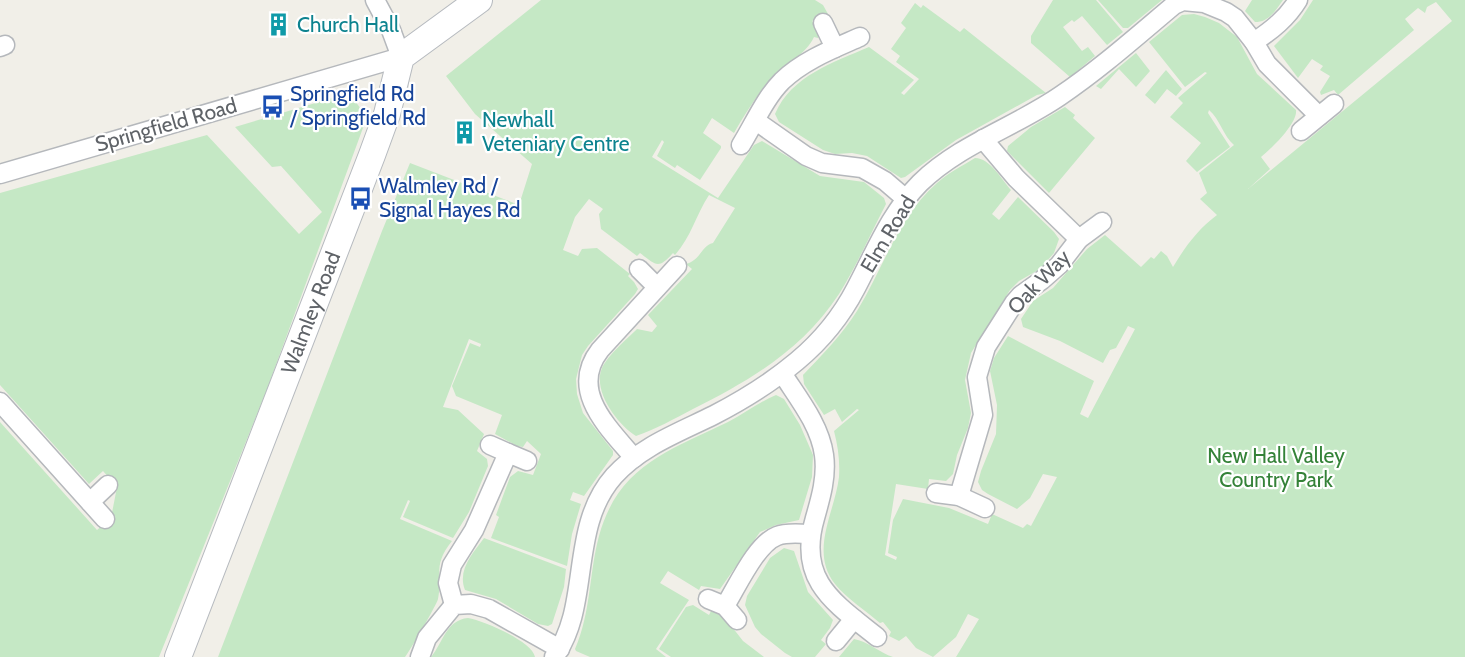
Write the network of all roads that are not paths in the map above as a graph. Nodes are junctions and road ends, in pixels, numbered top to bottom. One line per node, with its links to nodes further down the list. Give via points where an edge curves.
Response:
1 (375, 0): 9 (street, via 392,30)
2 (478, 0): 9 (main road)
3 (1183, 0): 7 (street, Elm Road, via 1226,12); 14 (street, Elm Road, via 1082,81)
4 (1298, 0): 7 (street, via 1275,27)
5 (823, 23): 8 (street)
6 (860, 37): 8 (street)
7 (1254, 42): 11 (street, Elm Road, via 1267,64)
8 (835, 48): 12 (street, via 781,82)
9 (401, 57): 16 (street, Springfield Road); 42 (main road, Walmley Road, via 372,155)
10 (1334, 104): 11 (street)
11 (1318, 116): 13 (street)
12 (756, 122): 15 (street); 17 (street, via 822,163 862,168)
13 (1301, 131)
14 (983, 139): 17 (street, Elm Road, via 938,168); 19 (street, Oak Way, via 1016,178)
15 (741, 145)
16 (0, 174)
17 (906, 199): 23 (street, Elm Road, via 835,321)
18 (1102, 222): 19 (street, Oak Way)
19 (1079, 239): 31 (street, Oak Way, via 1059,265 1014,303 986,346 977,377 983,415)
20 (677, 266): 22 (street)
21 (639, 269): 22 (street)
22 (657, 286): 27 (street, via 600,350 589,373 597,413)
23 (782, 373): 27 (street, Elm Road); 35 (street, via 809,417 824,452 826,470)
24 (0, 402): 32 (street)
25 (490, 445): 26 (street)
26 (507, 453): 28 (street); 37 (street, via 474,530 452,565 448,583)
27 (634, 458): 41 (street, Elm Road, via 598,497 584,545 572,614)
28 (527, 461)
29 (108, 485): 32 (street)
30 (936, 493): 31 (street)
31 (958, 496): 33 (street)
32 (90, 502): 34 (street)
33 (985, 508)
34 (105, 519)
35 (810, 534): 36 (street, via 780,534 767,543 757,554 731,613); 38 (street, via 810,554 818,582)
36 (708, 599)
37 (454, 605): 41 (street, via 489,609); 43 (street, via 427,638)
38 (854, 619): 39 (street); 40 (street)
39 (877, 637)
40 (836, 641)
41 (557, 653)
42 (178, 657)
43 (420, 657)

